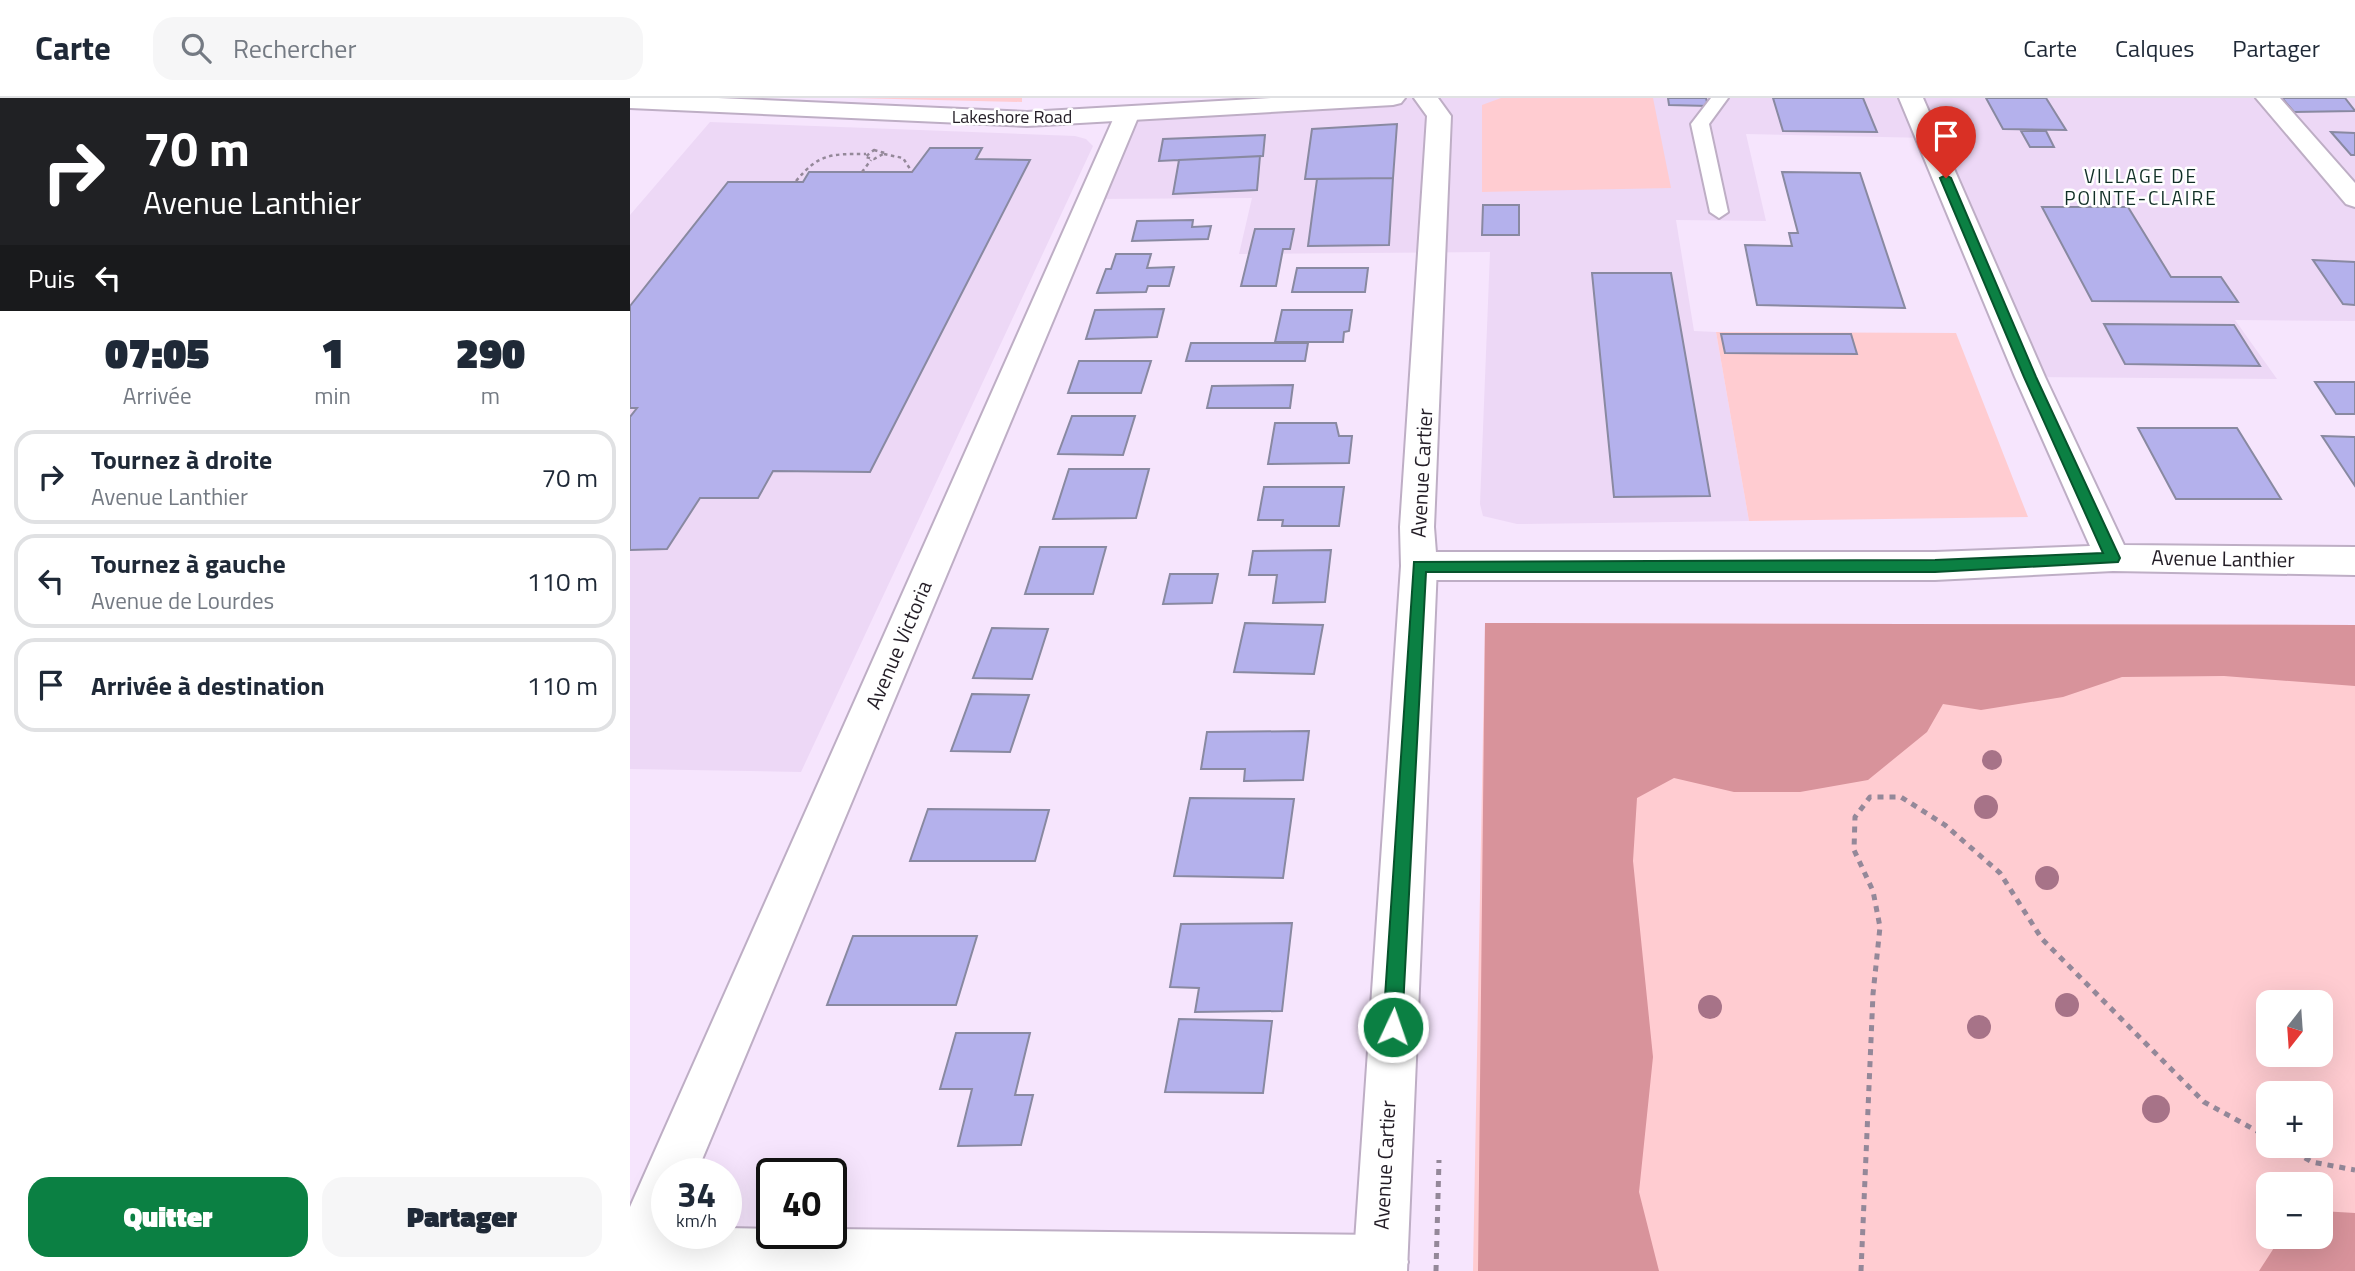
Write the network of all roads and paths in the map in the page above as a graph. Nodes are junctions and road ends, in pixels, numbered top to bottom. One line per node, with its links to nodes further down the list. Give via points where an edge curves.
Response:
1 (1393, 98): 7 (street, Lakeshore Road)
2 (1426, 98): 18 (street, Avenue Cartier, via 1439,116 1417,527)
3 (1720, 98): 15 (lane, via 1700,124)
4 (1912, 98): 16 (street)
5 (2268, 98): 14 (street)
6 (630, 101): 7 (street, Lakeshore Road, via 986,119)
7 (1127, 115): 20 (street, Avenue Victoria)
8 (866, 154): 9 (path, via 877,149); 10 (path); 13 (path, via 812,161)
9 (884, 155): 10 (path); 12 (path, via 903,158)
10 (871, 160): 11 (path)
11 (863, 172)
12 (912, 173)
13 (796, 181)
14 (2355, 199)
15 (1719, 212)
16 (2112, 558): 17 (street, Avenue Lanthier); 18 (street, Avenue Lanthier, via 1935,566)
17 (2355, 561)
18 (1419, 566): 25 (street, Avenue Cartier)
19 (2256, 1131): 26 (path, via 2204,1102 2042,939 2000,873 1945,825 1901,797 1870,797 1855,817 1854,850 1872,891 1880,927)
20 (677, 1158)
21 (2305, 1158): 22 (path)
22 (2355, 1170)
23 (651, 1218): 24 (street)
24 (632, 1259): 25 (street)
25 (1380, 1266)
26 (1861, 1271)

